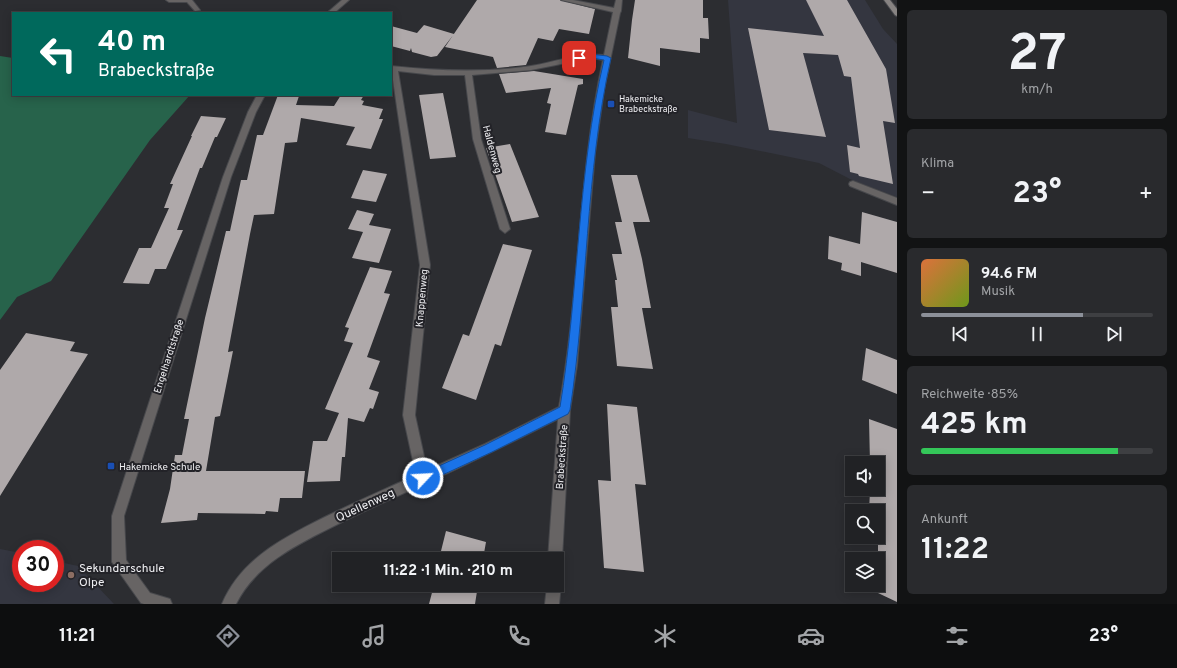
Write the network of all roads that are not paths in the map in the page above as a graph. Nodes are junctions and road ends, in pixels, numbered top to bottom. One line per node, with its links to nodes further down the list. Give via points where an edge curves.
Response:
1 (169, 0): 2 (street)
2 (189, 0): 7 (street)
3 (346, 0): 9 (street)
4 (564, 0): 8 (street)
5 (619, 0): 8 (street, Brabeckstraße)
6 (887, 0): 10 (street)
7 (197, 10)
8 (618, 11): 11 (street, Brabeckstraße)
9 (331, 12)
10 (897, 14)
11 (607, 58): 13 (street, via 591,56 531,68); 18 (street, Brabeckstraße, via 591,153 572,365)
12 (393, 68): 13 (street); 19 (street, Knappenweg, via 425,265 409,416)
13 (468, 73): 17 (street, Haldenweg, via 477,139)
14 (260, 96): 22 (street, Engelhardtstraße, via 227,177 118,516 119,562 146,598)
15 (853, 184): 16 (street)
16 (897, 202)
17 (505, 229)
18 (564, 410): 19 (street, Quellenweg); 20 (street, Brabeckstraße)
19 (423, 478): 23 (street, Quellenweg, via 287,543 247,576)
20 (555, 552)
21 (553, 592): 24 (street)
22 (164, 604)
23 (229, 604)
24 (552, 604)

